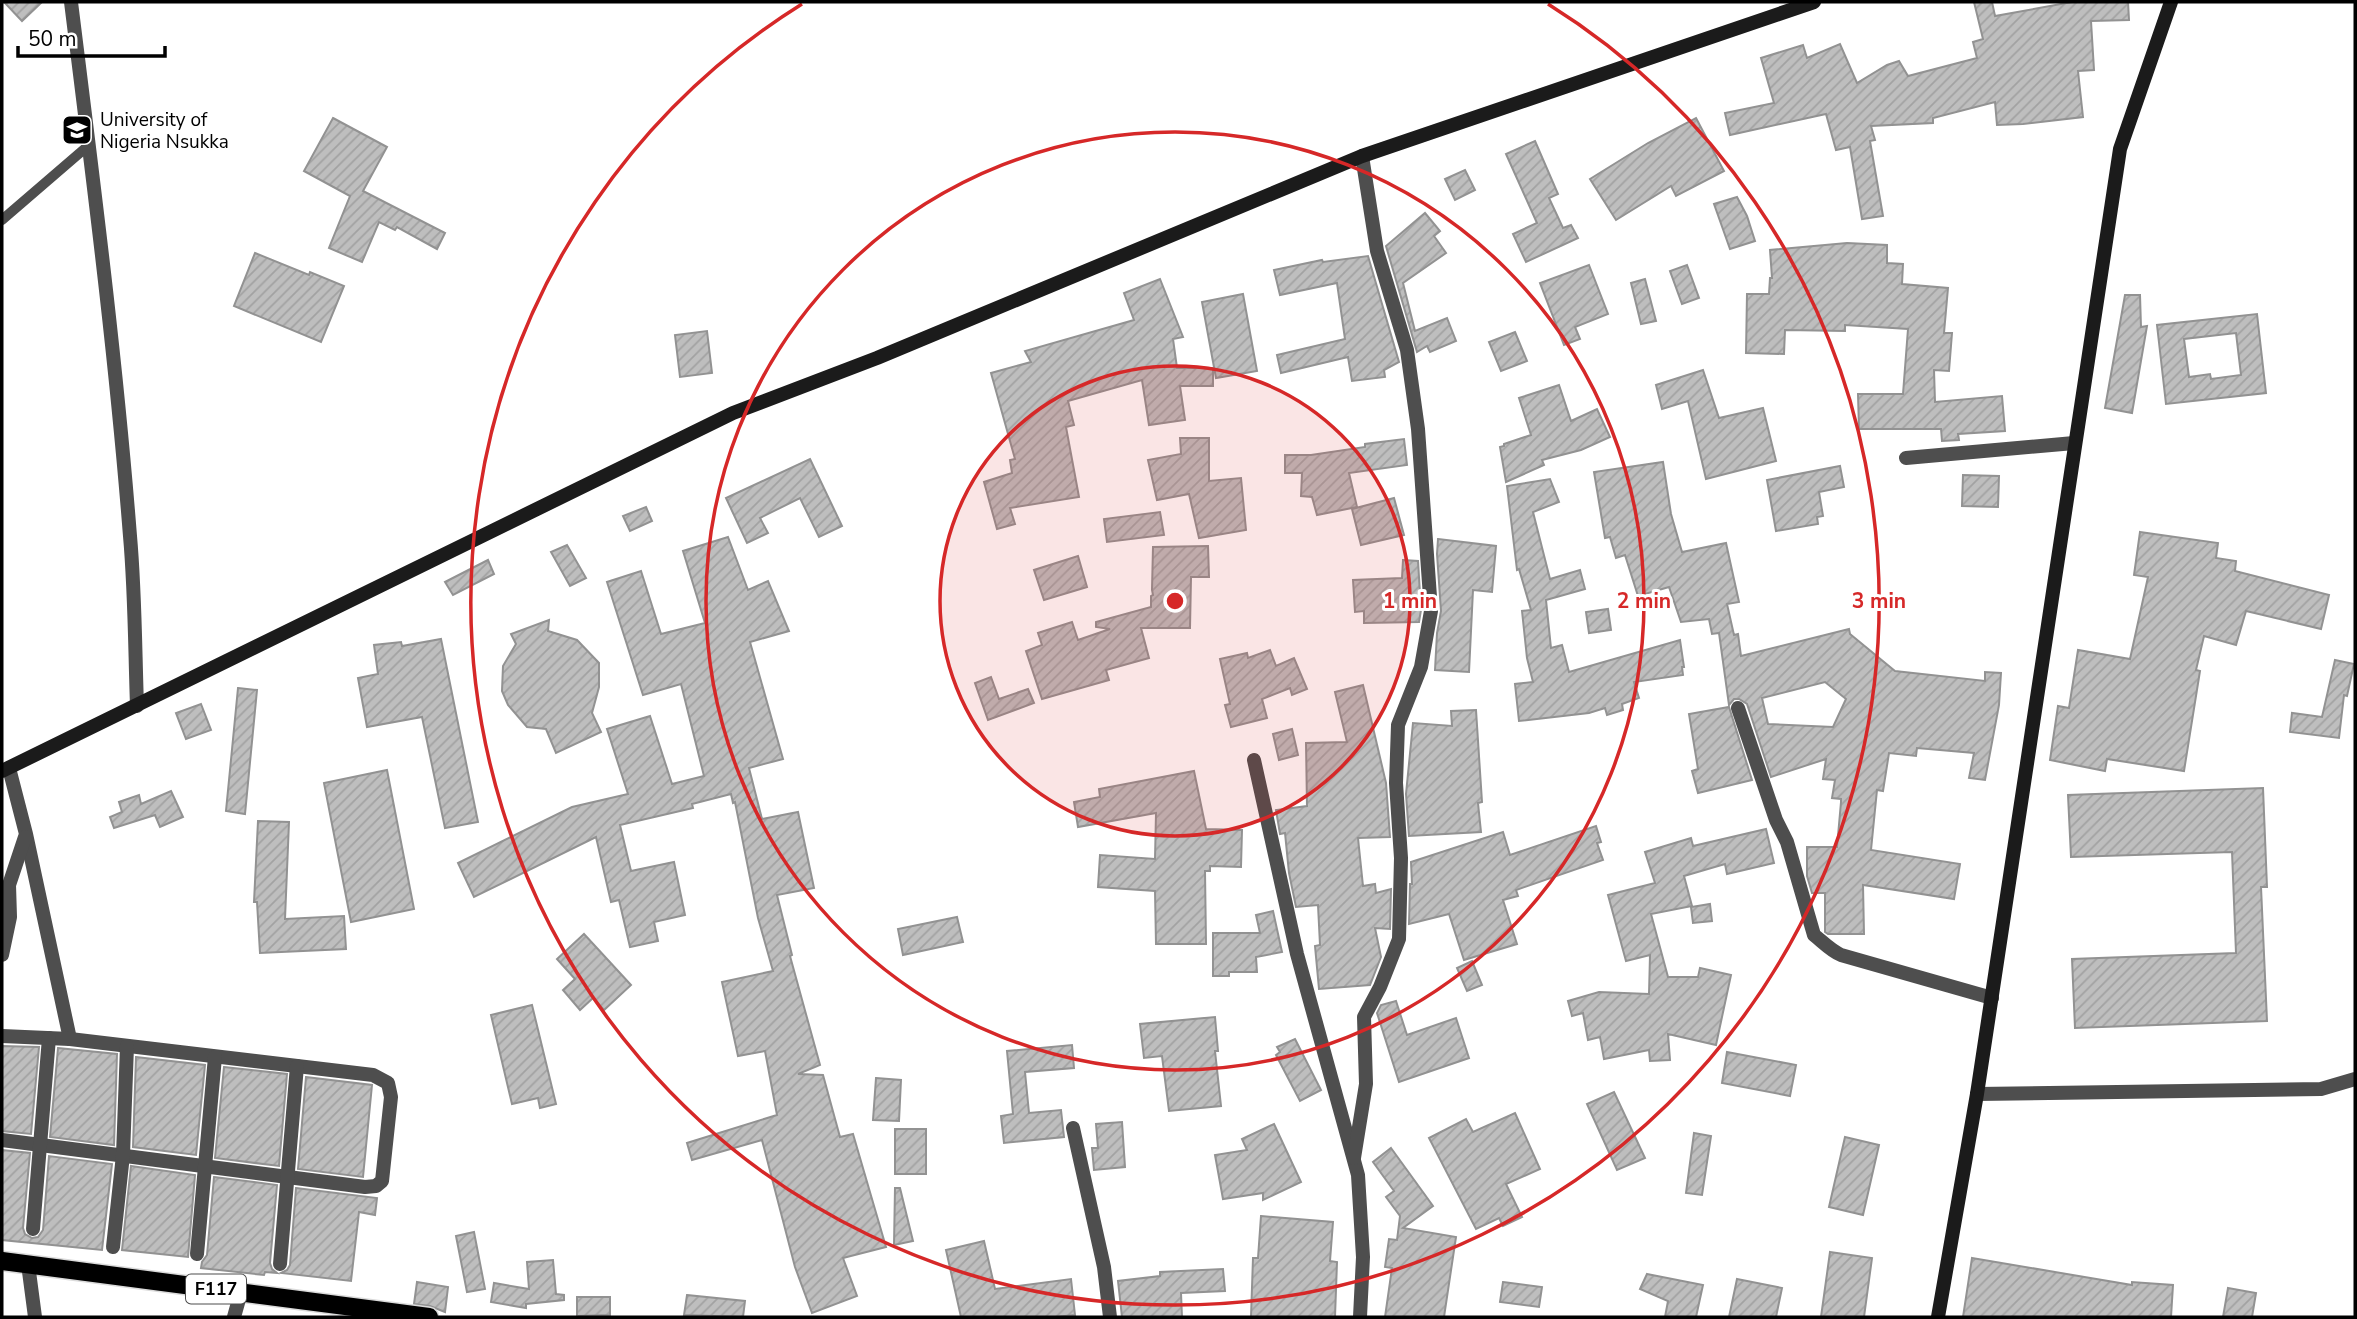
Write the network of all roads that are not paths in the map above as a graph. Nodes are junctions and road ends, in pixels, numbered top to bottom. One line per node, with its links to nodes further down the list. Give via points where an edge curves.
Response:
1 (71, 2): 4 (street)
2 (1814, 2): 5 (street)
3 (2171, 2): 7 (street, via 2120,149)
4 (89, 145): 6 (lane); 9 (street, via 128,514)
5 (1362, 156): 9 (street, via 877,358 733,413); 28 (street, via 1377,251 1407,350 1418,429 1431,611 1421,667 1398,725 1399,939 1364,1017 1366,1084)
6 (2, 220)
7 (2074, 443): 8 (street); 15 (street)
8 (1906, 458)
9 (137, 706): 12 (street)
10 (1738, 708): 15 (street, via 1787,842 1814,935 1841,955)
11 (1254, 760): 28 (street, via 1297,954)
12 (5, 769): 13 (street)
13 (26, 834): 14 (street, via 9,885 10,917); 18 (street)
14 (2, 955)
15 (1992, 998): 23 (street)
16 (2, 1035): 17 (street)
17 (49, 1038): 18 (street); 26 (street)
18 (71, 1040): 19 (street)
19 (127, 1046): 20 (street); 27 (street)
20 (215, 1057): 21 (street); 29 (street)
21 (297, 1066): 30 (street); 30 (street, via 373,1075 388,1083 391,1097 382,1181 376,1186)
22 (2355, 1079): 23 (street, via 2321,1088)
23 (1977, 1094): 43 (street)
24 (1073, 1128): 41 (street, via 1104,1267)
25 (2, 1140): 26 (street)
26 (41, 1145): 27 (street); 31 (street)
27 (123, 1156): 29 (street); 32 (street)
28 (1354, 1158): 42 (street, via 1363,1258)
29 (205, 1166): 30 (street); 33 (street)
30 (289, 1177): 36 (street)
31 (33, 1229)
32 (113, 1247)
33 (197, 1254)
34 (2, 1261): 35 (main road, F117)
35 (28, 1264): 37 (main road, F117); 38 (street)
36 (280, 1264)
37 (241, 1292): 39 (street); 40 (main road, F117)
38 (35, 1317)
39 (234, 1317)
40 (429, 1317)
41 (1110, 1317)
42 (1360, 1317)
43 (1938, 1317)

